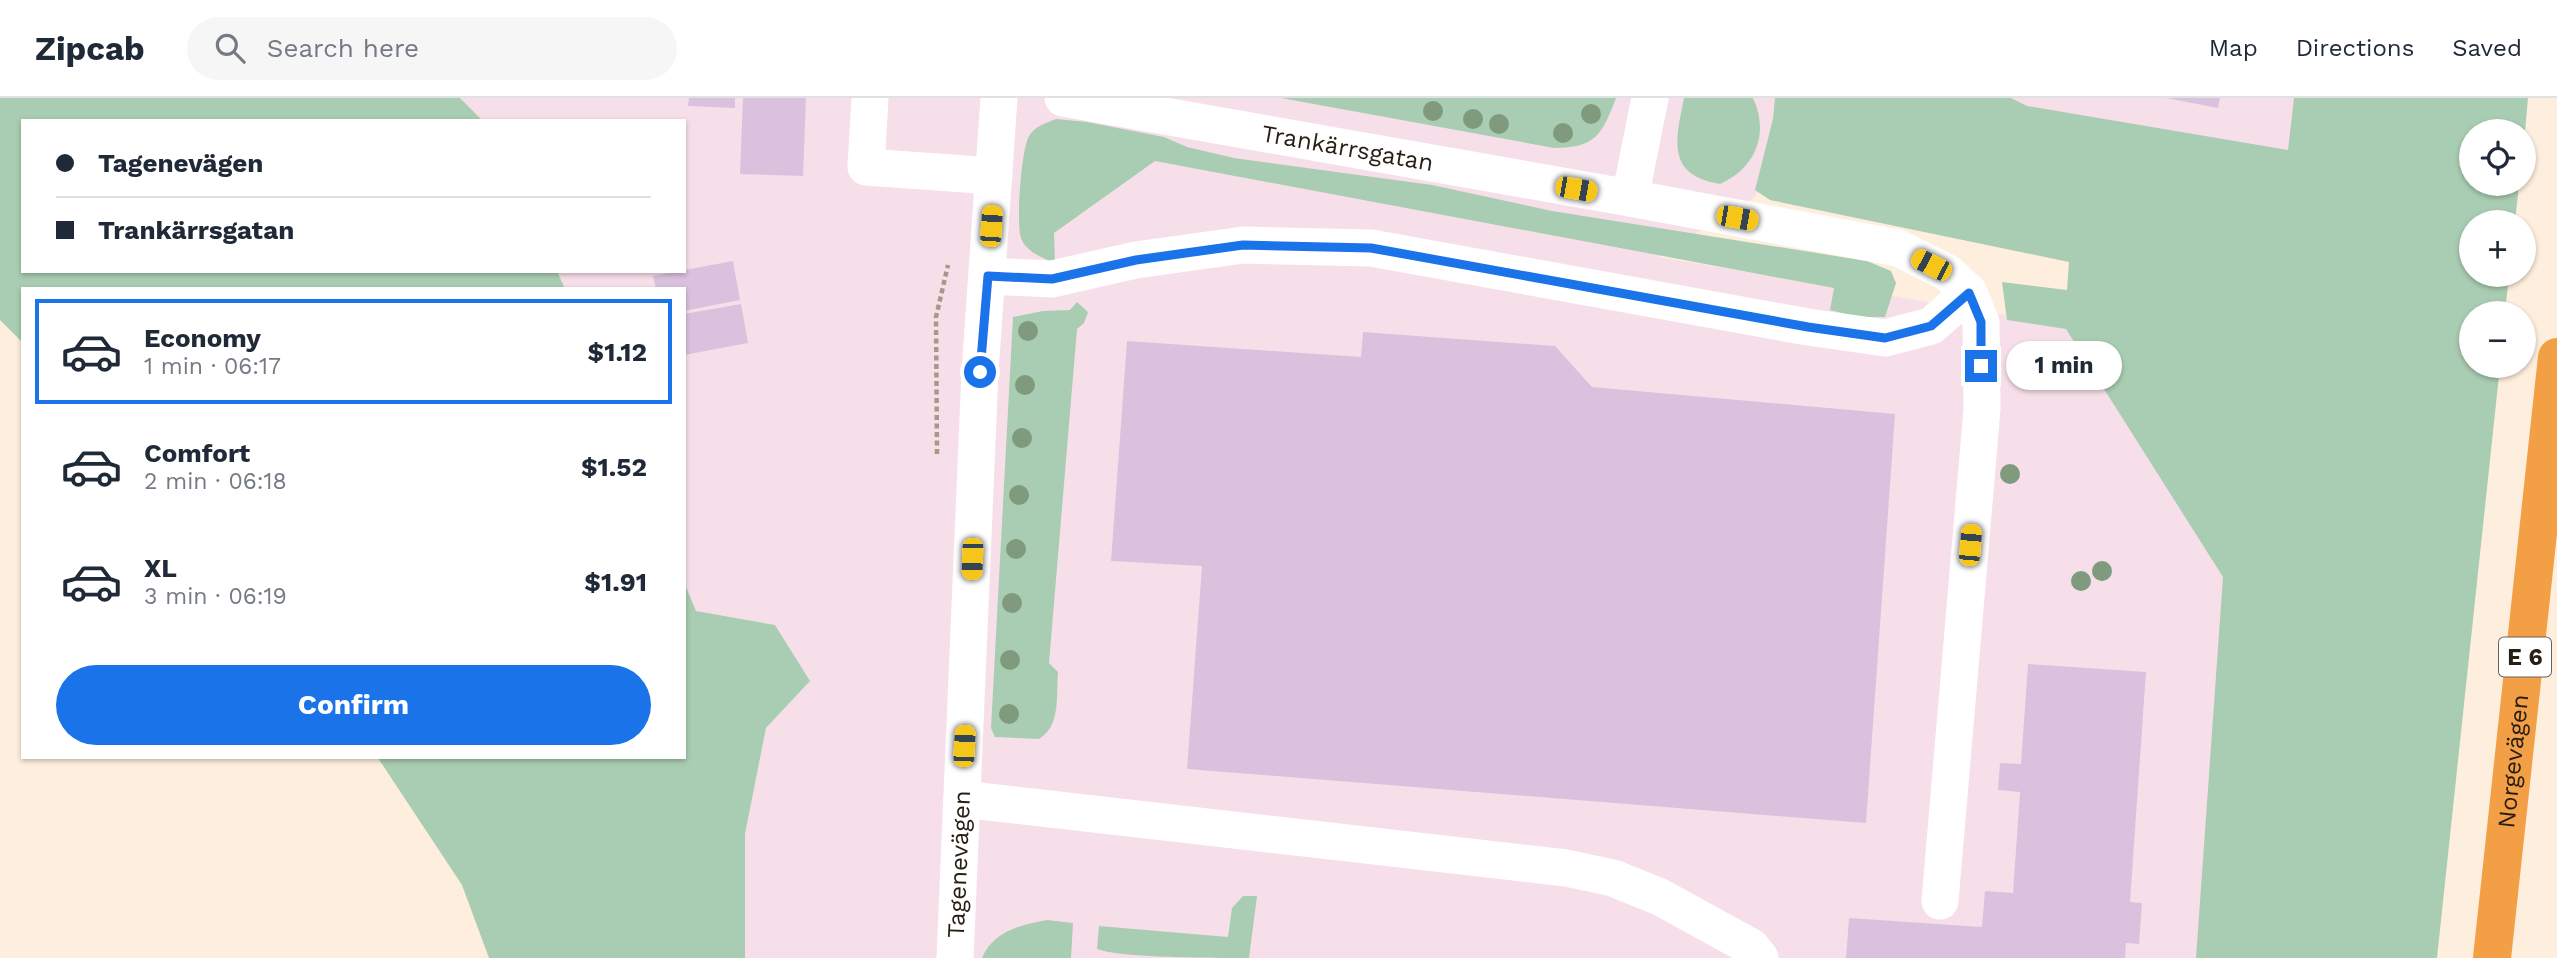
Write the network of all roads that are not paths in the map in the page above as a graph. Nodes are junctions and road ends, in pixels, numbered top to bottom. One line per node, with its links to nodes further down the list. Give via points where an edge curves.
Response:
1 (870, 98): 6 (street, via 866,167)
2 (999, 98): 6 (street, Tagenevägen)
3 (1063, 98): 5 (street, Trankärrsgatan)
4 (1650, 98): 7 (street)
5 (1143, 105): 7 (street, Trankärrsgatan)
6 (994, 176): 8 (street, Tagenevägen)
7 (1630, 198): 9 (street, Trankärrsgatan, via 1898,248 1948,273)
8 (988, 276): 9 (street, via 1052,279 1136,260 1243,245 1371,248 1885,338 1931,326); 11 (street, Tagenevägen)
9 (1969, 293): 12 (street, Trankärrsgatan, via 1981,322 1982,409)
10 (2557, 357): 15 (highway, Norgevägen / E 6)
11 (962, 799): 13 (street, Tagenevägen); 14 (street, via 1566,868 1613,878 1660,897 1751,947)
12 (1940, 901)
13 (955, 958)
14 (1760, 958)
15 (2493, 958)

